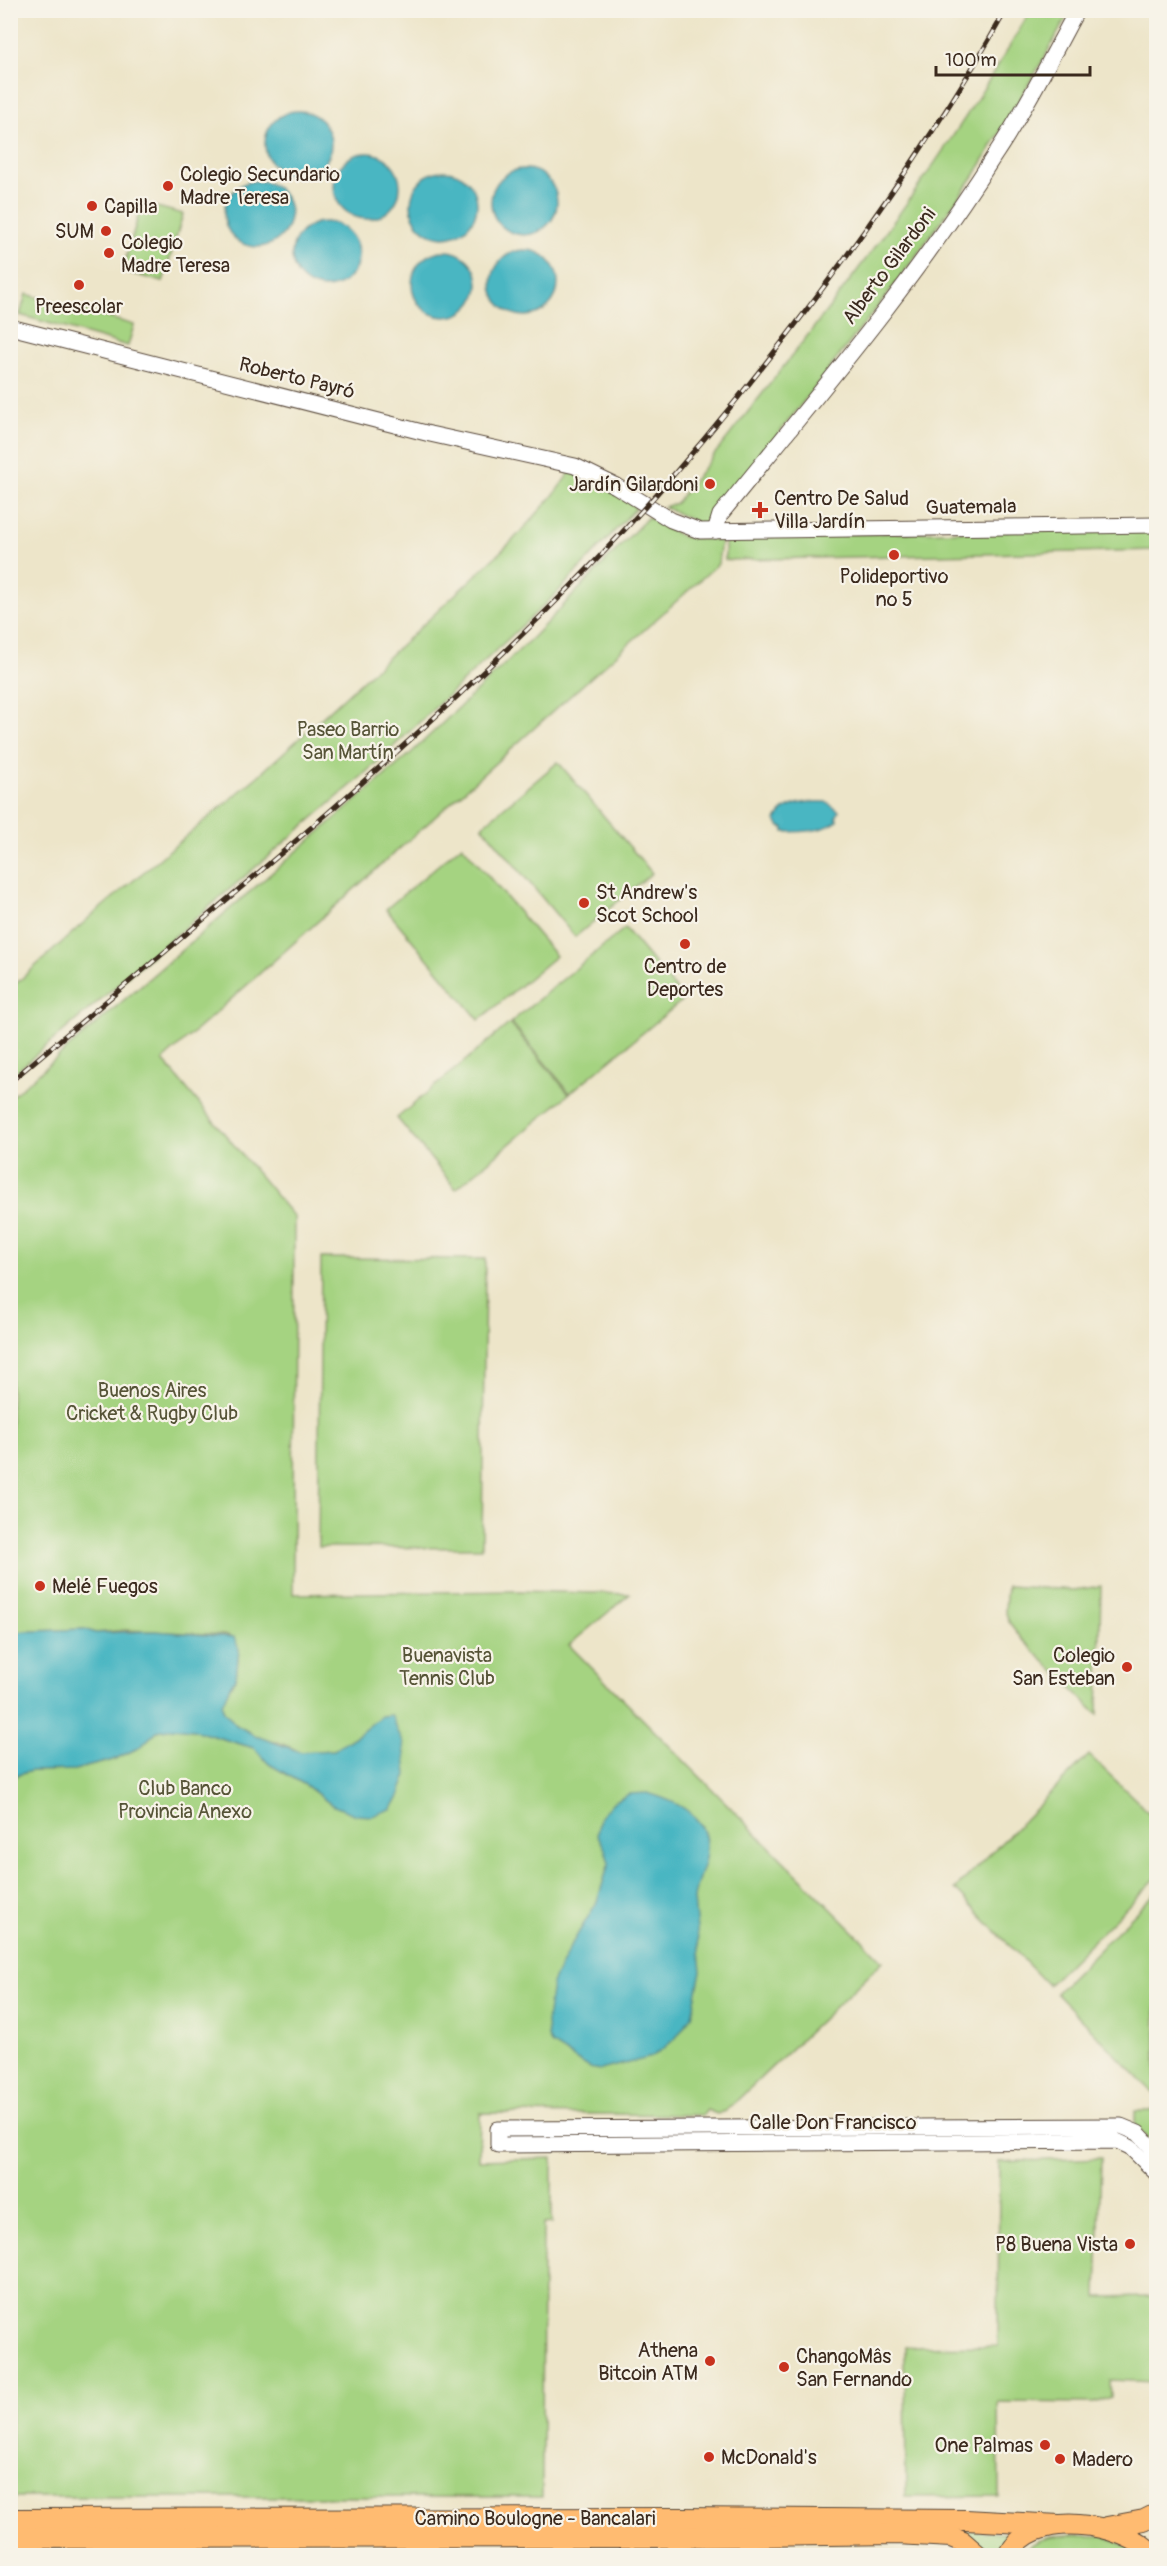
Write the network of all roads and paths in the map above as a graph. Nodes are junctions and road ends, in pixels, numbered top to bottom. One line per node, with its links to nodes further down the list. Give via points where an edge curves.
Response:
1 (1077, 10): 5 (street, Alberto Gilardoni, via 978,181 895,296 720,515)
2 (10, 327): 3 (street, Roberto Payró, via 430,434 574,466)
3 (594, 475): 5 (street, Guatemala, via 683,525)
4 (1156, 525): 5 (street, Guatemala)
5 (715, 531)
6 (1156, 2152): 7 (street, Calle Don Francisco, via 1138,2133 1121,2126 498,2137 1117,2141 1130,2146)
7 (1156, 2173)
8 (1156, 2514): 11 (main road)
9 (10, 2519): 10 (main road, Camino Boulogne - Bancalari, via 681,2518 976,2520)
10 (1059, 2525): 11 (main road, Camino Boulogne - Bancalari); 14 (main road, via 1028,2534)
11 (1105, 2528): 15 (main road, via 1136,2540)
12 (10, 2538): 13 (main road, Camino Boulogne - Bancalari, via 907,2534 951,2537)
13 (979, 2556)
14 (1009, 2556)
15 (1154, 2556)

